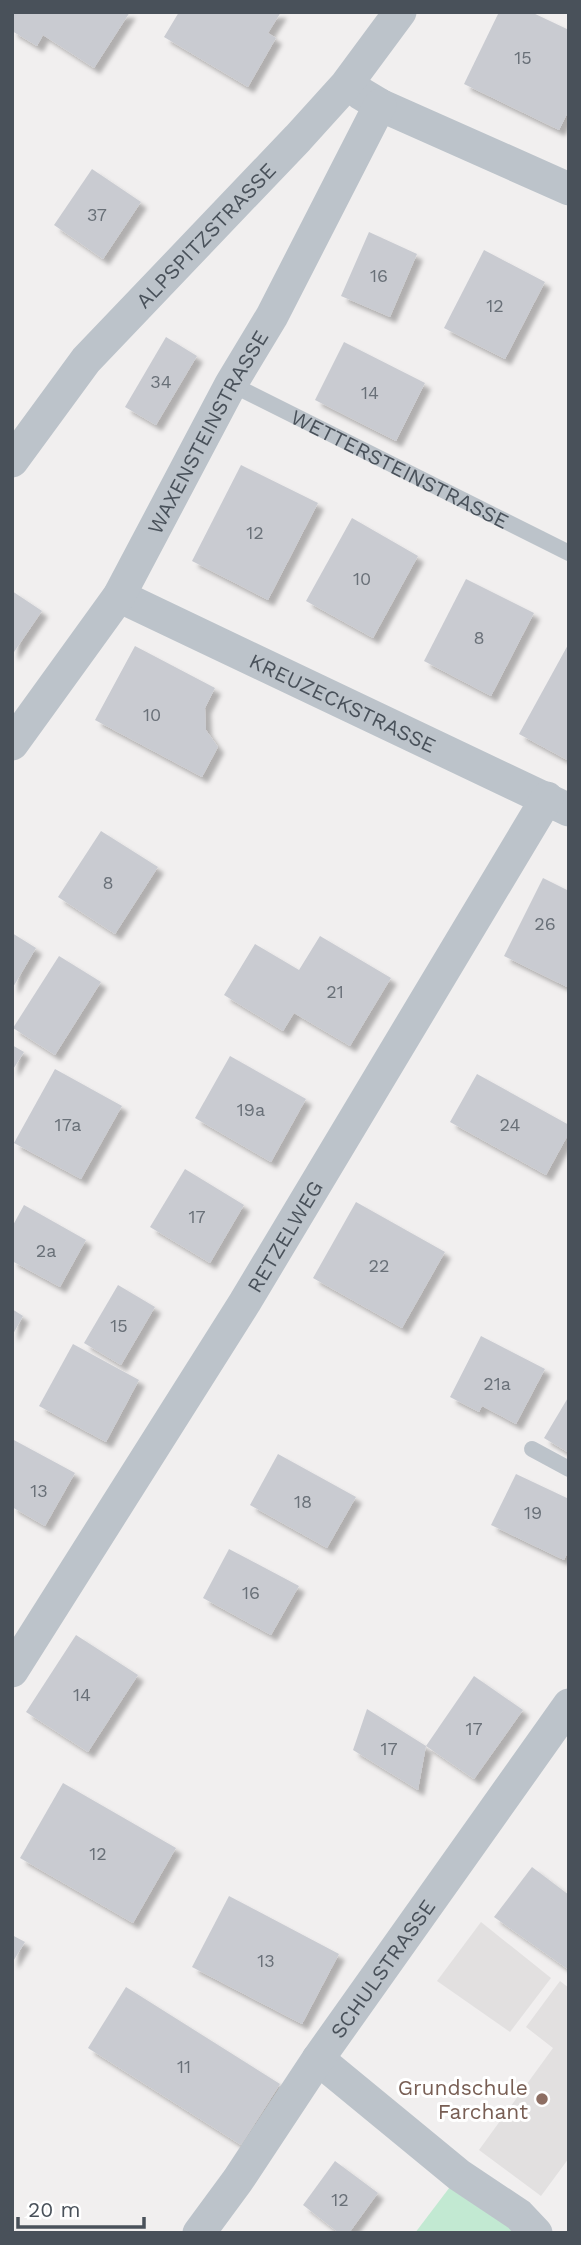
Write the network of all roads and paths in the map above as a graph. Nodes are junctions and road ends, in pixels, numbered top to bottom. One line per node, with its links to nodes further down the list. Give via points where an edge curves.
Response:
1 (398, 13): 2 (street, ALPSPITZSTRASSE)
2 (346, 85): 3 (street); 6 (street, ALPSPITZSTRASSE, via 86,360)
3 (380, 106): 4 (street); 5 (street, WAXENSTEINSTRASSE, via 272,316)
4 (569, 189)
5 (231, 384): 7 (lane, WETTERSTEINSTRASSE); 8 (street, WAXENSTEINSTRASSE)
6 (12, 461)
7 (569, 553)
8 (119, 596): 9 (street, WAXENSTEINSTRASSE); 10 (street, KREUZECKSTRASSE)
9 (12, 744)
10 (558, 804): 13 (street, RETZELWEG)
11 (533, 1449): 12 (lane)
12 (569, 1469)
13 (12, 1671)
14 (569, 1705): 15 (street, SCHULSTRASSE)
15 (318, 2059): 16 (street, SCHULSTRASSE); 17 (street)
16 (199, 2233)
17 (536, 2233)

